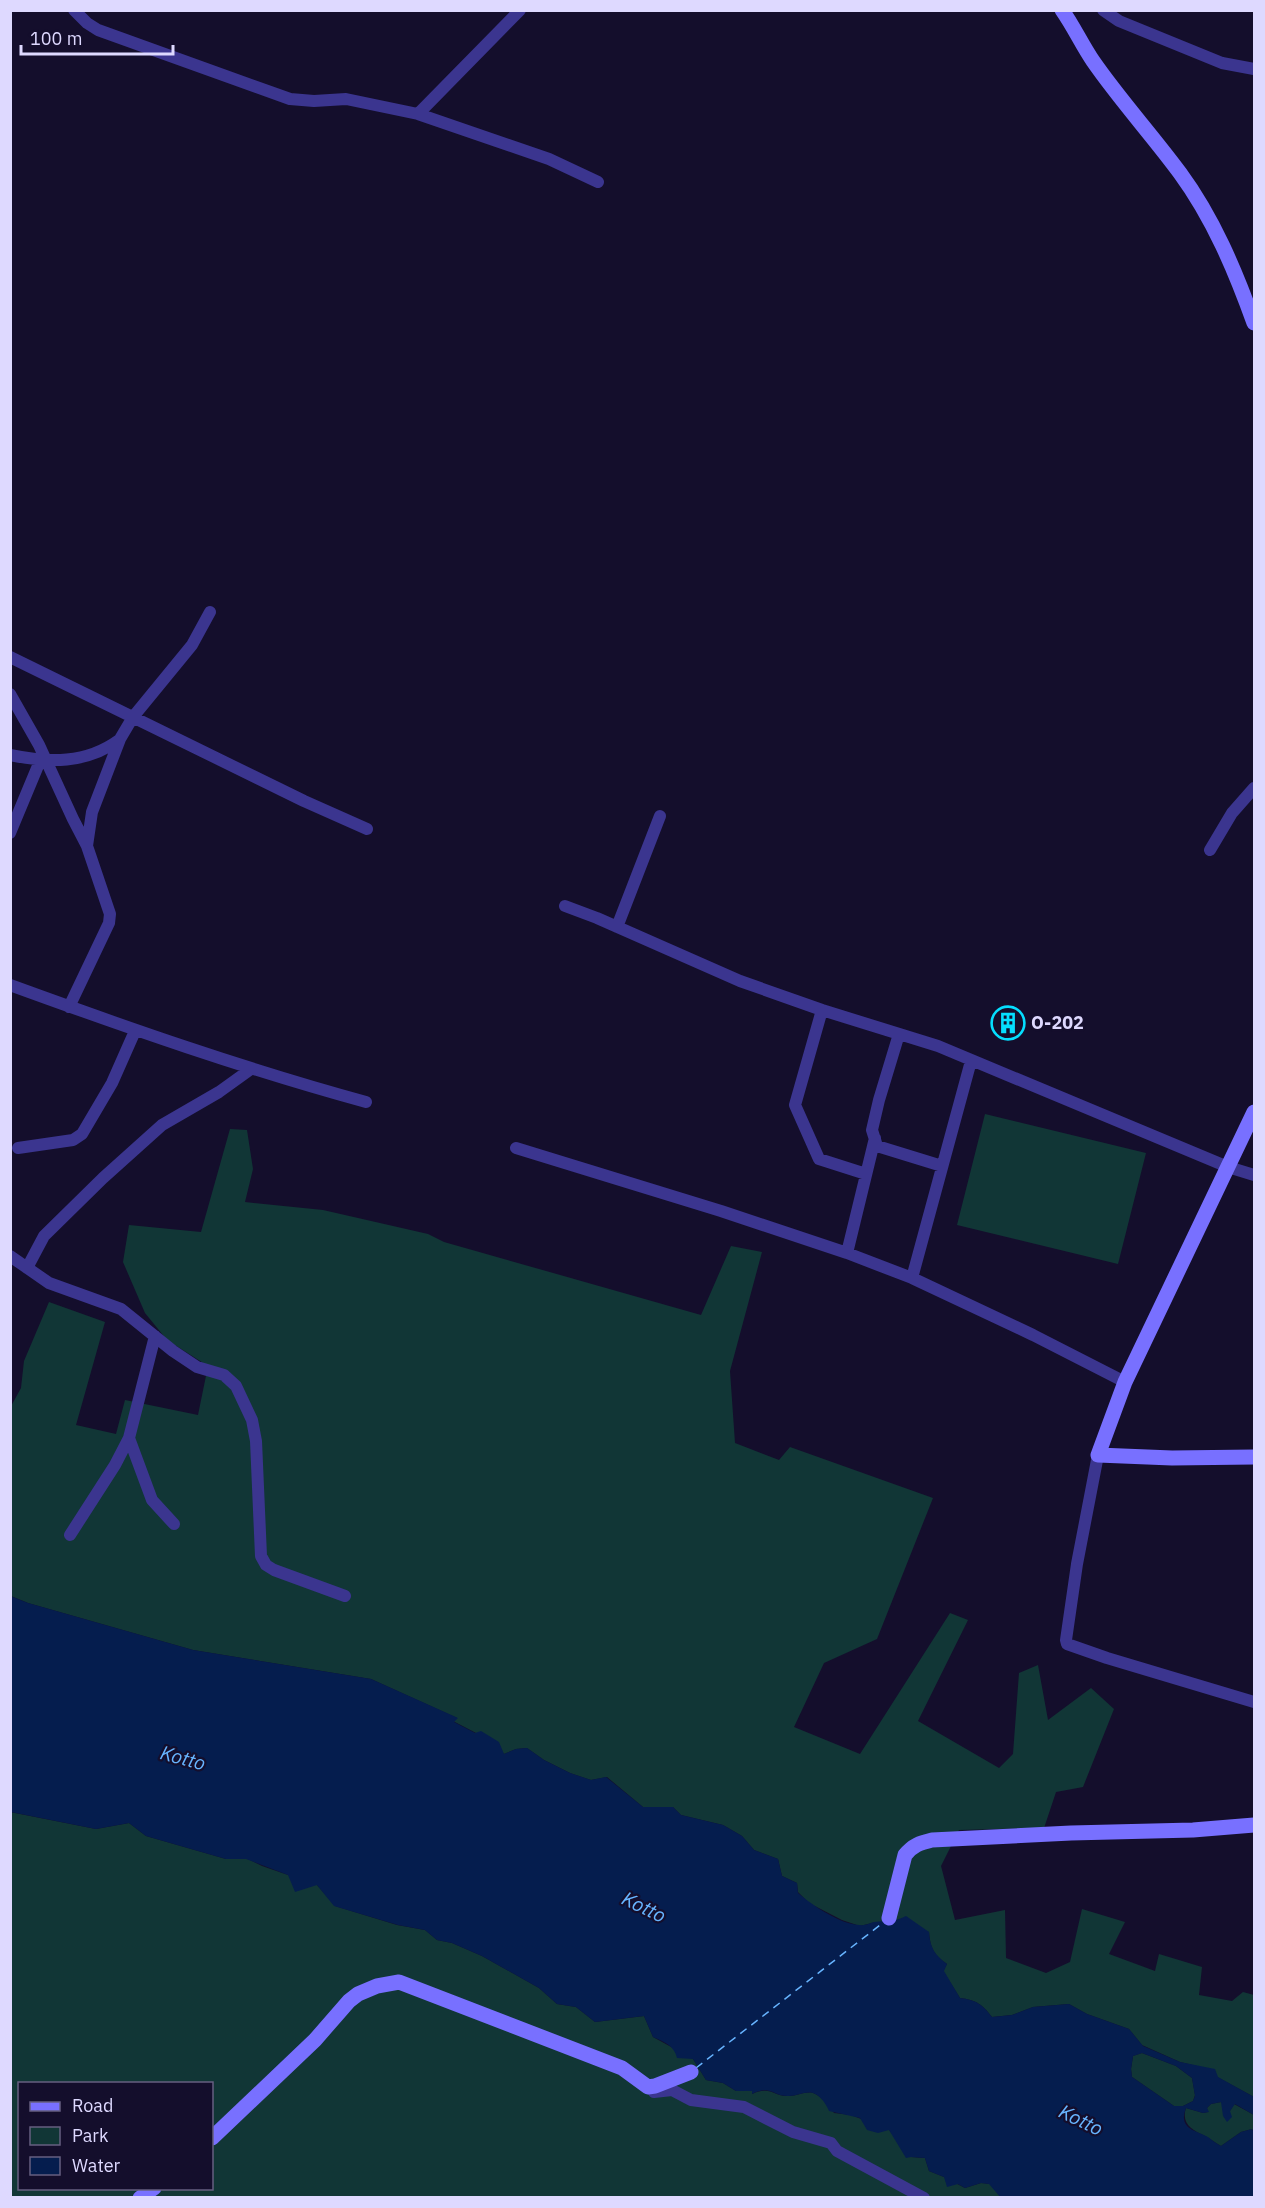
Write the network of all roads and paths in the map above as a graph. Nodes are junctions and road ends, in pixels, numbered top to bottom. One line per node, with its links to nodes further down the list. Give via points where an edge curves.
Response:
1 (74, 10): 6 (street, via 98,30 278,96 314,101 346,99)
2 (520, 10): 6 (street)
3 (1062, 10): 8 (main road, via 1093,60 1180,173 1207,216 1237,276)
4 (1103, 10): 5 (street, via 1119,21 1222,63)
5 (1254, 69)
6 (418, 114): 7 (street, via 549,159)
7 (598, 182)
8 (1254, 323)
9 (210, 612): 12 (street, via 192,645)
10 (10, 657): 12 (street)
11 (10, 694): 15 (street, via 34,734)
12 (132, 717): 13 (street); 18 (street)
13 (120, 739): 15 (street, via 96,754); 20 (street, via 92,812)
14 (10, 755): 15 (street)
15 (43, 761): 19 (street); 20 (street)
16 (1254, 788): 21 (street, via 1232,813)
17 (660, 816): 23 (street)
18 (367, 829)
19 (10, 832)
20 (87, 846): 25 (street, via 110,915)
21 (1210, 850)
22 (565, 906): 23 (street)
23 (617, 927): 26 (street, via 740,981)
24 (10, 985): 25 (street)
25 (69, 1007): 27 (street)
26 (822, 1010): 28 (street); 38 (street, via 795,1105 819,1159)
27 (135, 1031): 30 (street); 34 (street, via 112,1083 82,1134 73,1140)
28 (898, 1034): 29 (street); 33 (street, via 872,1130)
29 (971, 1061): 36 (street); 37 (street)
30 (251, 1069): 31 (street); 42 (street, via 169,1120 128,1155 44,1236)
31 (366, 1102)
32 (1254, 1112): 37 (main road)
33 (875, 1138): 36 (street, via 878,1146); 38 (street)
34 (18, 1148)
35 (516, 1148): 40 (street)
36 (942, 1166): 43 (street)
37 (1228, 1167): 39 (street); 45 (main road)
38 (866, 1174): 40 (street)
39 (1254, 1176)
40 (847, 1253): 43 (street)
41 (10, 1256): 42 (street)
42 (27, 1268): 44 (street, via 49,1283 120,1309)
43 (912, 1278): 45 (street)
44 (155, 1336): 46 (street); 51 (street, via 197,1367 224,1375 236,1386 252,1420 256,1441 261,1556 266,1565)
45 (1125, 1382): 47 (main road)
46 (129, 1438): 49 (street, via 152,1500); 50 (street)
47 (1098, 1455): 48 (main road); 52 (street, via 1077,1564 1067,1644)
48 (1254, 1457)
49 (174, 1524)
50 (70, 1535)
51 (345, 1596)
52 (1254, 1702)
53 (1254, 1825): 54 (main road, via 919,1843 905,1855)
54 (889, 1918)
55 (691, 2072): 56 (main road)
56 (652, 2087): 57 (main road, via 622,2068 399,1982 390,1983 349,2001 310,2046); 58 (street, via 654,2092 672,2090 692,2100 744,2107 793,2132 831,2143 837,2151)
57 (213, 2137)
58 (924, 2198)

